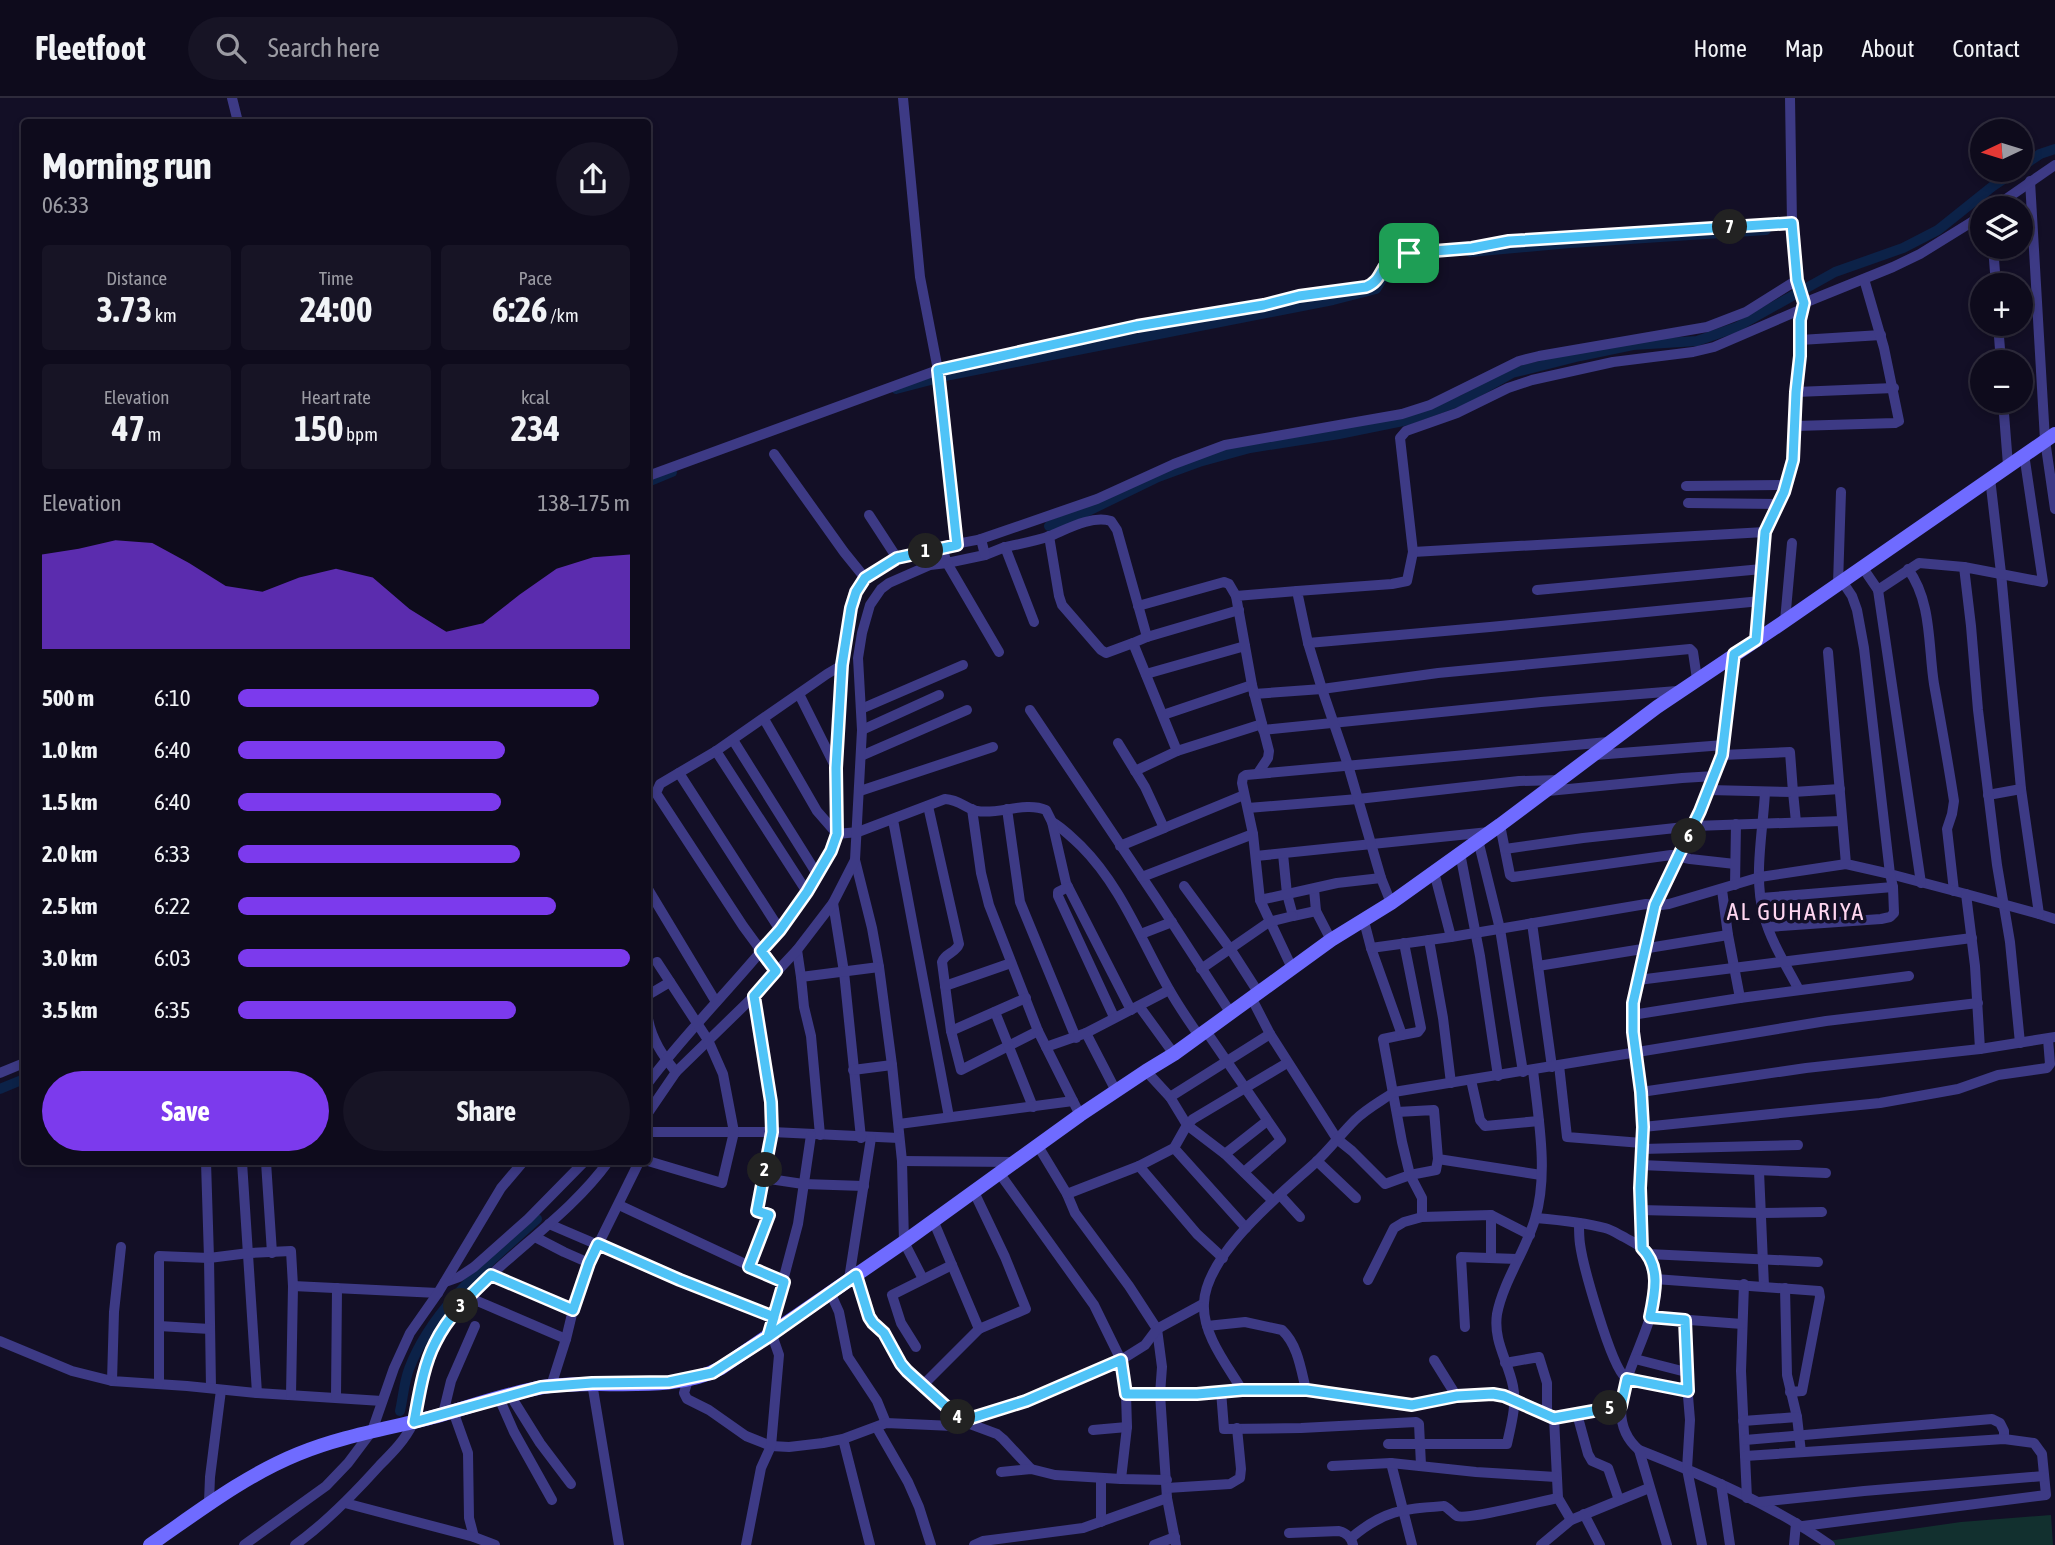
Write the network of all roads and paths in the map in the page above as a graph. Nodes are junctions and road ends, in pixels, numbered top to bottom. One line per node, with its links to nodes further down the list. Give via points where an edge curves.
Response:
1 (232, 98): 4 (street)
2 (902, 98): 17 (street, via 920,277)
3 (1790, 98): 10 (street)
4 (237, 119)
5 (2055, 165): 6 (street)
6 (2034, 178)
7 (2028, 182): 9 (street)
8 (2029, 182): 22 (street)
9 (2009, 196)
10 (1792, 223): 13 (street); 17 (street, via 1509,241 1400,254 1366,287 1137,326)
11 (1970, 223): 12 (street, via 1920,254)
12 (1864, 279): 14 (street); 15 (street)
13 (1798, 283): 14 (street); 37 (street, via 1727,321 1519,361 1402,414 1225,445 1097,499)
14 (1804, 303): 16 (street); 42 (street, via 1714,347 1532,380 1406,431 1401,446)
15 (1881, 335): 16 (street); 18 (street)
16 (1800, 340): 19 (street)
17 (939, 375): 26 (street); 39 (street)
18 (1894, 388): 19 (street); 21 (street, via 1898,423)
19 (1796, 392): 21 (street)
20 (2004, 413): 25 (street)
21 (1796, 426): 28 (street)
22 (2050, 437): 24 (main road); 33 (street)
23 (774, 454): 51 (street)
24 (2024, 454): 25 (main road); 52 (street)
25 (2008, 465): 27 (main road)
26 (651, 474)
27 (1990, 478): 47 (main road); 50 (street)
28 (1786, 485): 29 (street); 32 (street)
29 (1686, 486)
30 (1841, 492): 53 (street)
31 (1688, 503): 32 (street)
32 (1778, 504): 35 (street)
33 (2055, 509)
34 (869, 515): 44 (street)
35 (1765, 532): 42 (street); 48 (street)
36 (1049, 537): 40 (street); 60 (street, via 1097,520 1111,521); 66 (street, via 1062,605 1106,653)
37 (981, 539): 39 (street); 43 (street)
38 (1792, 544): 62 (street)
39 (957, 545): 41 (street)
40 (1005, 547): 43 (street); 63 (street)
41 (942, 548): 44 (street); 45 (street)
42 (1413, 552): 57 (street, via 1410,576 1404,583)
43 (985, 555): 45 (street)
44 (897, 558): 51 (street)
45 (947, 563): 69 (street); 72 (street, via 909,573 881,589 870,605)
46 (1964, 567): 49 (street, via 1927,562); 50 (street); 114 (street)
47 (1863, 568): 53 (main road); 56 (street)
48 (1762, 569): 55 (street); 59 (street)
49 (1908, 569): 56 (street); 155 (street, via 1921,590 1925,608 1954,796 1947,829)
50 (2001, 573): 52 (street); 107 (street)
51 (865, 578): 73 (street, via 851,608)
52 (2043, 582): 54 (street)
53 (1840, 583): 62 (main road); 144 (street, via 1855,603 1864,648)
54 (2055, 585)
55 (1536, 590)
56 (1878, 590): 148 (street)
57 (1297, 591): 58 (street); 67 (street)
58 (1236, 596): 60 (street, via 1224,582); 61 (street)
59 (1760, 601): 65 (street); 67 (street)
60 (1138, 606): 64 (street)
61 (1239, 610): 64 (street); 68 (street)
62 (1785, 621): 65 (main road)
63 (1034, 622)
64 (1147, 638): 66 (street)
65 (1756, 640): 71 (main road)
66 (1133, 643): 75 (street)
67 (1308, 643): 77 (street)
68 (1245, 646): 75 (street); 78 (street)
69 (999, 652)
70 (1828, 652): 106 (street)
71 (1734, 654): 76 (main road); 94 (street)
72 (858, 658): 73 (street); 82 (street)
73 (842, 665): 80 (street); 100 (street)
74 (963, 665): 82 (street)
75 (1146, 674): 85 (street)
76 (1697, 679): 77 (street, via 1690,649); 79 (main road)
77 (1322, 688): 78 (street); 87 (street)
78 (1253, 689): 85 (street); 88 (street)
79 (1681, 690): 87 (street); 91 (main road)
80 (799, 694): 86 (street); 100 (street)
81 (939, 695): 89 (street)
82 (861, 709): 89 (street)
83 (967, 710): 98 (street)
84 (1030, 710): 133 (street)
85 (1163, 715): 96 (street)
86 (764, 719): 90 (street); 130 (street, via 817,811)
87 (1332, 723): 88 (street); 99 (street)
88 (1262, 727): 96 (street); 103 (street, via 1269,754)
89 (862, 730): 98 (street)
90 (733, 740): 95 (street); 143 (street)
91 (1612, 741): 97 (main road); 99 (street)
92 (1118, 743): 101 (street)
93 (993, 747): 108 (street)
94 (1723, 750): 97 (street); 104 (street); 112 (street, via 1790,752)
95 (716, 751): 102 (street); 156 (street)
96 (1177, 751): 101 (street)
97 (1594, 755): 105 (main road)
98 (862, 756): 108 (street)
99 (1348, 765): 103 (street); 115 (street)
100 (836, 768): 130 (street)
101 (1135, 771): 127 (street)
102 (679, 773): 176 (street); 189 (street, via 660,784 656,793)
103 (1258, 773): 113 (street, via 1244,777)
104 (1715, 776): 109 (street); 110 (street)
105 (1560, 780): 110 (main road); 115 (street)
106 (1840, 789): 112 (street); 121 (street)
107 (2021, 789): 114 (street); 167 (street)
108 (860, 790): 128 (street)
109 (1709, 790): 111 (street); 126 (street)
110 (1544, 792): 129 (main road)
111 (1765, 792): 112 (street); 124 (street)
112 (1793, 792): 123 (street)
113 (1244, 795): 117 (street); 127 (street)
114 (1988, 795): 165 (street)
115 (1358, 799): 117 (street); 132 (street)
116 (928, 806): 118 (street, via 950,799); 120 (street); 204 (street, via 959,944 943,960)
117 (1248, 808): 131 (street)
118 (972, 809): 119 (street); 192 (street, via 986,894)
119 (1007, 810): 122 (street, via 1041,808); 226 (street, via 1020,902)
120 (893, 820): 128 (street); 260 (street)
121 (1842, 821): 123 (street); 141 (street)
122 (1052, 822): 151 (street); 178 (street, via 1102,870)
123 (1796, 822): 124 (street)
124 (1763, 823): 125 (street); 146 (street)
125 (1736, 824): 126 (street); 140 (street)
126 (1694, 826): 134 (street); 138 (street)
127 (1164, 828): 133 (street)
128 (858, 832): 130 (street); 139 (street)
129 (1489, 833): 132 (street); 134 (street); 135 (main road); 175 (street)
130 (837, 834): 143 (street)
131 (1253, 834): 137 (street); 145 (street)
132 (1371, 843): 136 (street); 147 (street)
133 (1120, 846): 145 (street)
134 (1505, 849): 138 (street, via 1513,877)
135 (1460, 853): 142 (main road); 177 (street)
136 (1283, 854): 137 (street); 158 (street)
137 (1256, 856): 161 (street)
138 (1679, 856): 140 (street); 164 (street)
139 (855, 860): 162 (street); 194 (street)
140 (1735, 864): 149 (street)
141 (1846, 864): 144 (street); 146 (street)
142 (1434, 872): 163 (main road); 180 (street)
143 (817, 874): 156 (street)
144 (1890, 874): 148 (street); 152 (street)
145 (1142, 877): 171 (street)
146 (1759, 877): 149 (street); 160 (street)
147 (1381, 878): 153 (street); 163 (street)
148 (1921, 883): 155 (street)
149 (1735, 885): 154 (street)
150 (1184, 886): 188 (street)
151 (1068, 887): 214 (street); 218 (street, via 1058,896)
152 (1893, 887): 160 (street); 174 (street, via 1894,913 1886,918)
153 (1314, 889): 158 (street); 166 (street)
154 (1721, 890): 164 (street); 179 (street)
155 (1954, 891): 159 (street)
156 (807, 892): 176 (street)
157 (651, 894): 212 (street)
158 (1287, 894): 161 (street); 168 (street)
159 (1966, 894): 165 (street); 181 (street)
160 (1761, 898): 174 (street)
161 (1260, 900): 172 (street)
162 (832, 903): 187 (street); 199 (street)
163 (1391, 903): 170 (main road)
164 (1655, 905): 173 (street); 186 (street)
165 (2004, 905): 167 (street); 229 (street)
166 (1316, 911): 168 (street); 182 (street)
167 (2039, 914): 169 (street)
168 (1293, 916): 172 (street)
169 (2055, 919)
170 (1364, 921): 182 (main road); 185 (street)
171 (1172, 922): 178 (street); 197 (street)
172 (1269, 922): 188 (street); 195 (street)
173 (1532, 923): 175 (street); 193 (street)
174 (1768, 927): 191 (street)
175 (1500, 929): 177 (street); 243 (street)
176 (780, 930): 189 (street)
177 (1476, 932): 180 (street); 246 (street)
178 (1141, 934): 205 (street)
179 (1728, 934): 186 (street); 196 (street)
180 (1451, 937): 183 (street)
181 (1972, 938): 191 (street); 213 (street)
182 (1331, 940): 195 (main road)
183 (1429, 940): 184 (street); 249 (street)
184 (1404, 943): 185 (street); 225 (street, via 1421,1028)
185 (1371, 948): 225 (street)
186 (1645, 949): 193 (street); 202 (street)
187 (797, 950): 198 (street); 201 (street)
188 (1231, 950): 197 (street); 208 (street)
189 (761, 951): 198 (street); 212 (street)
190 (657, 962): 203 (street)
191 (1784, 962): 196 (street); 206 (street)
192 (1011, 963): 204 (street); 210 (street)
193 (1538, 966): 240 (street)
194 (880, 967): 199 (street); 239 (street)
195 (1292, 968): 208 (main road)
196 (1734, 968): 202 (street); 211 (street)
197 (1201, 969): 216 (street)
198 (776, 971): 209 (street)
199 (844, 972): 201 (street); 241 (street)
200 (1909, 976): 206 (street)
201 (802, 977): 269 (street, via 811,1035)
202 (1638, 981): 217 (street)
203 (670, 982): 207 (street); 219 (street)
204 (945, 986): 221 (street)
205 (1169, 990): 214 (street); 223 (street)
206 (1799, 990): 211 (street)
207 (651, 993)
208 (1255, 995): 216 (main road); 224 (street)
209 (754, 996): 228 (street); 267 (street)
210 (1026, 998): 215 (street); 222 (street)
211 (1740, 998): 217 (street)
212 (716, 1002): 219 (street)
213 (1978, 1003): 232 (street); 233 (street)
214 (1135, 1008): 218 (street); 234 (street)
215 (995, 1012): 221 (street); 230 (street)
216 (1230, 1013): 223 (main road)
217 (1632, 1016): 233 (street)
218 (1114, 1017): 226 (street)
219 (697, 1024): 228 (street); 235 (street)
220 (651, 1030): 235 (street)
221 (951, 1031): 230 (street, via 961,1070)
222 (1038, 1031): 230 (street); 231 (street)
223 (1202, 1034): 234 (main road); 236 (street)
224 (1270, 1034): 236 (street); 237 (street)
225 (1402, 1035): 252 (street, via 1383,1039)
226 (1081, 1036): 231 (street); 251 (street)
227 (2052, 1038): 229 (street); 265 (street, via 2047,1068 1998,1075 1946,1092)
228 (708, 1041): 244 (street); 266 (street, via 723,1074)
229 (2020, 1043): 232 (street)
230 (1010, 1046): 256 (street)
231 (1046, 1047): 255 (street)
232 (1980, 1049): 253 (street)
233 (1635, 1052): 240 (street); 253 (street)
234 (1174, 1054): 242 (main road)
235 (666, 1059): 244 (street); 247 (street)
236 (1227, 1060): 250 (street); 254 (street)
237 (1287, 1063): 250 (street); 272 (street)
238 (21, 1064): 245 (street)
239 (892, 1065): 241 (street); 263 (street)
240 (1555, 1066): 243 (street); 275 (street, via 1567,1138)
241 (853, 1070): 270 (street)
242 (1146, 1071): 251 (main road); 254 (street)
243 (1528, 1071): 246 (street); 262 (street)
244 (676, 1072): 257 (street)
245 (0, 1073)
246 (1498, 1076): 248 (street)
247 (651, 1079)
248 (1471, 1080): 249 (street); 262 (street, via 1485,1126)
249 (1451, 1083): 252 (street)
250 (1245, 1089): 261 (street); 264 (street)
251 (1116, 1091): 259 (main road)
252 (1394, 1092): 258 (street); 272 (street)
253 (1641, 1092): 265 (street)
254 (1170, 1097): 264 (street)
255 (1073, 1101): 256 (street); 259 (street)
256 (1033, 1107): 260 (street)
257 (651, 1109)
258 (1396, 1112): 278 (street, via 1434,1110); 296 (street)
259 (1080, 1115): 274 (main road)
260 (949, 1118): 263 (street)
261 (1267, 1121): 277 (street); 293 (street, via 1281,1140)
262 (1539, 1121): 297 (street)
263 (899, 1125): 271 (street)
264 (1187, 1125): 276 (street); 277 (street)
265 (1643, 1127): 275 (street)
266 (734, 1132): 267 (street); 268 (street); 281 (street, via 722,1182)
267 (772, 1132): 269 (street); 298 (street)
268 (651, 1134)
269 (815, 1135): 270 (street); 299 (street)
270 (866, 1138): 271 (street); 300 (street)
271 (899, 1139): 279 (street)
272 (1337, 1139): 280 (street); 296 (street, via 1385,1184)
273 (1798, 1144): 275 (street)
274 (1038, 1146): 282 (main road); 302 (street)
275 (1642, 1146): 290 (street)
276 (1174, 1148): 291 (street); 317 (street)
277 (1226, 1154): 293 (street)
278 (1438, 1158): 296 (street, via 1436,1171); 297 (street)
279 (901, 1161): 282 (street); 320 (street)
280 (1317, 1161): 303 (street); 304 (street)
281 (651, 1162)
282 (1014, 1162): 295 (main road)
283 (206, 1165): 327 (street)
284 (243, 1165): 324 (street)
285 (266, 1165): 325 (street)
286 (520, 1165): 340 (street, via 488,1207)
287 (581, 1165): 306 (street)
288 (605, 1165): 315 (street)
289 (638, 1165): 305 (street)
290 (1641, 1165): 292 (street); 307 (street)
291 (1139, 1166): 302 (street); 328 (street)
292 (1759, 1171): 294 (street); 309 (street)
293 (1244, 1172): 303 (street)
294 (1826, 1173)
295 (1000, 1174): 301 (main road); 370 (street, via 1094,1305)
296 (1410, 1175): 312 (street, via 1422,1198)
297 (1541, 1175): 313 (street)
298 (763, 1178): 299 (street); 334 (street, via 757,1211 769,1215)
299 (803, 1184): 300 (street); 341 (street)
300 (864, 1186): 336 (street)
301 (974, 1192): 314 (main road); 362 (street, via 1026,1309)
302 (1067, 1194): 363 (street, via 1075,1213)
303 (1276, 1198): 311 (street); 317 (street)
304 (1356, 1198)
305 (619, 1205): 321 (street); 334 (street)
306 (541, 1206): 315 (street); 340 (street, via 474,1267)
307 (1640, 1210): 309 (street); 323 (street)
308 (1822, 1212): 309 (street)
309 (1761, 1213): 330 (street)
310 (1491, 1215): 312 (street); 318 (street); 326 (street)
311 (1300, 1217)
312 (1422, 1217): 339 (street, via 1394,1228)
313 (1536, 1218): 316 (street); 318 (street)
314 (933, 1220): 320 (main road); 333 (street)
315 (552, 1222): 319 (street); 321 (street)
316 (1578, 1223): 323 (street, via 1613,1231); 374 (street, via 1582,1256 1608,1343 1616,1367)
317 (1246, 1228): 328 (street)
318 (1530, 1235): 329 (street)
319 (535, 1237): 332 (street); 335 (street)
320 (904, 1242): 336 (main road); 337 (street)
321 (598, 1244): 332 (street); 352 (street)
322 (121, 1247): 376 (street)
323 (1645, 1251): 330 (street); 338 (street)
324 (249, 1253): 325 (street); 327 (street); 387 (street)
325 (272, 1253): 343 (street, via 292,1252)
326 (1491, 1257): 329 (street); 360 (street, via 1461,1257)
327 (209, 1258): 358 (street, via 159,1256); 361 (street)
328 (1223, 1258): 350 (street)
329 (1517, 1259): 372 (street, via 1497,1313)
330 (1762, 1260): 331 (street); 344 (street)
331 (1818, 1262)
332 (589, 1263): 351 (street)
333 (953, 1265): 337 (street); 362 (street)
334 (749, 1267): 341 (street)
335 (491, 1275): 349 (street); 351 (street)
336 (853, 1277): 347 (main road); 364 (street, via 869,1317)
337 (923, 1279): 355 (street, via 892,1295)
338 (1655, 1279): 342 (street); 353 (street)
339 (1368, 1280)
340 (445, 1282): 348 (street)
341 (784, 1282): 352 (street)
342 (1744, 1284): 344 (street); 356 (street)
343 (293, 1286): 346 (street); 390 (street)
344 (1764, 1286): 345 (street)
345 (1785, 1287): 386 (street); 386 (street, via 1820,1294 1802,1391)
346 (337, 1288): 348 (street); 393 (street)
347 (830, 1292): 365 (main road); 404 (street, via 848,1357 877,1401)
348 (438, 1293): 394 (street, via 404,1344)
349 (468, 1297): 366 (street); 403 (street, via 435,1342)
350 (1203, 1304): 359 (street); 363 (street)
351 (573, 1310): 366 (street)
352 (774, 1317): 365 (street)
353 (1650, 1317): 354 (street); 369 (street)
354 (1685, 1320): 356 (street); 373 (street)
355 (901, 1323): 364 (street); 368 (street)
356 (1742, 1324): 402 (street)
357 (475, 1325): 397 (street, via 451,1381)
358 (159, 1326): 361 (street); 378 (street)
359 (1208, 1326): 382 (street); 383 (street, via 1245,1322 1282,1330 1296,1351)
360 (1465, 1326)
361 (210, 1329): 381 (street)
362 (979, 1329): 379 (street)
363 (1157, 1329): 370 (street, via 1145,1345); 389 (street)
364 (884, 1333): 379 (street, via 901,1364)
365 (770, 1336): 375 (main road, via 721,1368); 415 (street, via 779,1354)
366 (566, 1339): 380 (street)
367 (0, 1341): 376 (street, via 72,1371)
368 (916, 1347)
369 (1634, 1359): 373 (street); 374 (street)
370 (1121, 1360): 388 (street); 401 (street, via 1026,1401)
371 (1434, 1360): 392 (street)
372 (1505, 1363): 395 (street); 399 (street, via 1539,1357)
373 (1686, 1372): 385 (street)
374 (1627, 1379): 385 (street); 396 (street)
375 (688, 1380): 377 (main road); 415 (street, via 687,1399)
376 (112, 1381): 378 (street)
377 (592, 1383): 380 (main road); 453 (street)
378 (159, 1384): 381 (street)
379 (923, 1385): 401 (street)
380 (551, 1386): 391 (main road)
381 (216, 1389): 387 (street); 437 (street)
382 (1242, 1390): 383 (street); 384 (street)
383 (1307, 1390): 392 (street, via 1412,1405)
384 (1221, 1391): 389 (street); 406 (street, via 1224,1429)
385 (1688, 1391): 423 (street)
386 (1790, 1392): 400 (street)
387 (257, 1393): 390 (street)
388 (1126, 1394): 389 (street); 405 (street)
389 (1160, 1394): 432 (street)
390 (291, 1395): 393 (street)
391 (504, 1396): 397 (main road); 430 (street); 435 (street, via 514,1432)
392 (1457, 1396): 395 (street, via 1493,1394)
393 (336, 1397): 394 (street)
394 (382, 1401): 408 (street)
395 (1515, 1401): 399 (street); 413 (street, via 1507,1444)
396 (1621, 1406): 398 (street); 416 (street, via 1625,1432)
397 (448, 1413): 403 (main road); 446 (street, via 467,1453 469,1518)
398 (1577, 1414): 399 (street); 436 (street, via 1588,1454 1608,1468)
399 (1551, 1416): 426 (street)
400 (1797, 1417): 402 (street); 409 (street)
401 (962, 1421): 404 (street, via 945,1427); 422 (street, via 997,1434)
402 (1743, 1421): 412 (street)
403 (414, 1422): 408 (main road); 438 (street)
404 (881, 1425): 410 (street); 456 (street, via 919,1507)
405 (1127, 1427): 407 (street); 428 (street)
406 (1237, 1428): 413 (street, via 1416,1422); 432 (street, via 1241,1469 1237,1481)
407 (1093, 1430)
408 (372, 1431): 437 (main road, via 295,1455); 451 (street, via 326,1486)
409 (1800, 1434): 411 (street, via 1992,1419 2000,1423); 412 (street); 417 (street)
410 (844, 1439): 415 (street); 455 (street)
411 (2004, 1439): 417 (street); 425 (street, via 2034,1443 2042,1454)
412 (1745, 1440): 418 (street)
413 (1419, 1443): 414 (street); 421 (street)
414 (1388, 1444)
415 (771, 1446): 454 (street, via 761,1468)
416 (1639, 1450): 423 (street); 431 (street)
417 (1801, 1452): 418 (street)
418 (1745, 1456): 434 (street)
419 (1391, 1463): 420 (street); 421 (street); 440 (street)
420 (1332, 1465)
421 (1420, 1465): 426 (street)
422 (1031, 1469): 424 (street); 427 (street)
423 (1687, 1469): 429 (street); 463 (street)
424 (1001, 1472)
425 (2044, 1476): 439 (street); 444 (street, via 2046,1495)
426 (1556, 1477): 433 (street)
427 (1101, 1478): 428 (street); 443 (street)
428 (1121, 1479): 432 (street)
429 (1721, 1484): 434 (street); 464 (street)
430 (571, 1485)
431 (1649, 1488): 436 (street); 462 (street)
432 (1167, 1489): 443 (street); 447 (street)
433 (1558, 1498): 440 (street, via 1460,1517 1444,1506); 442 (street)
434 (1747, 1498): 439 (street)
435 (552, 1500)
436 (1619, 1500): 441 (street)
437 (209, 1502): 450 (main road)
438 (345, 1503): 446 (street); 449 (street)
439 (1758, 1503): 444 (street)
440 (1402, 1509): 448 (street, via 1368,1523); 459 (street)
441 (1584, 1514): 442 (street); 461 (street)
442 (1571, 1520): 460 (street)
443 (1101, 1522): 457 (street)
444 (1799, 1525): 465 (street); 466 (street)
445 (1289, 1533): 448 (street, via 1339,1531)
446 (479, 1541): 452 (street)
447 (1175, 1541): 458 (street)
448 (1352, 1541)
449 (300, 1544)
450 (150, 1545)
451 (244, 1545)
452 (495, 1545)
453 (620, 1545)
454 (746, 1545)
455 (870, 1545)
456 (931, 1545)
457 (974, 1545)
458 (1154, 1545)
459 (1412, 1545)
460 (1541, 1545)
461 (1600, 1545)
462 (1667, 1545)
463 (1702, 1545)
464 (1730, 1545)
465 (1794, 1545)
466 (1830, 1545)

